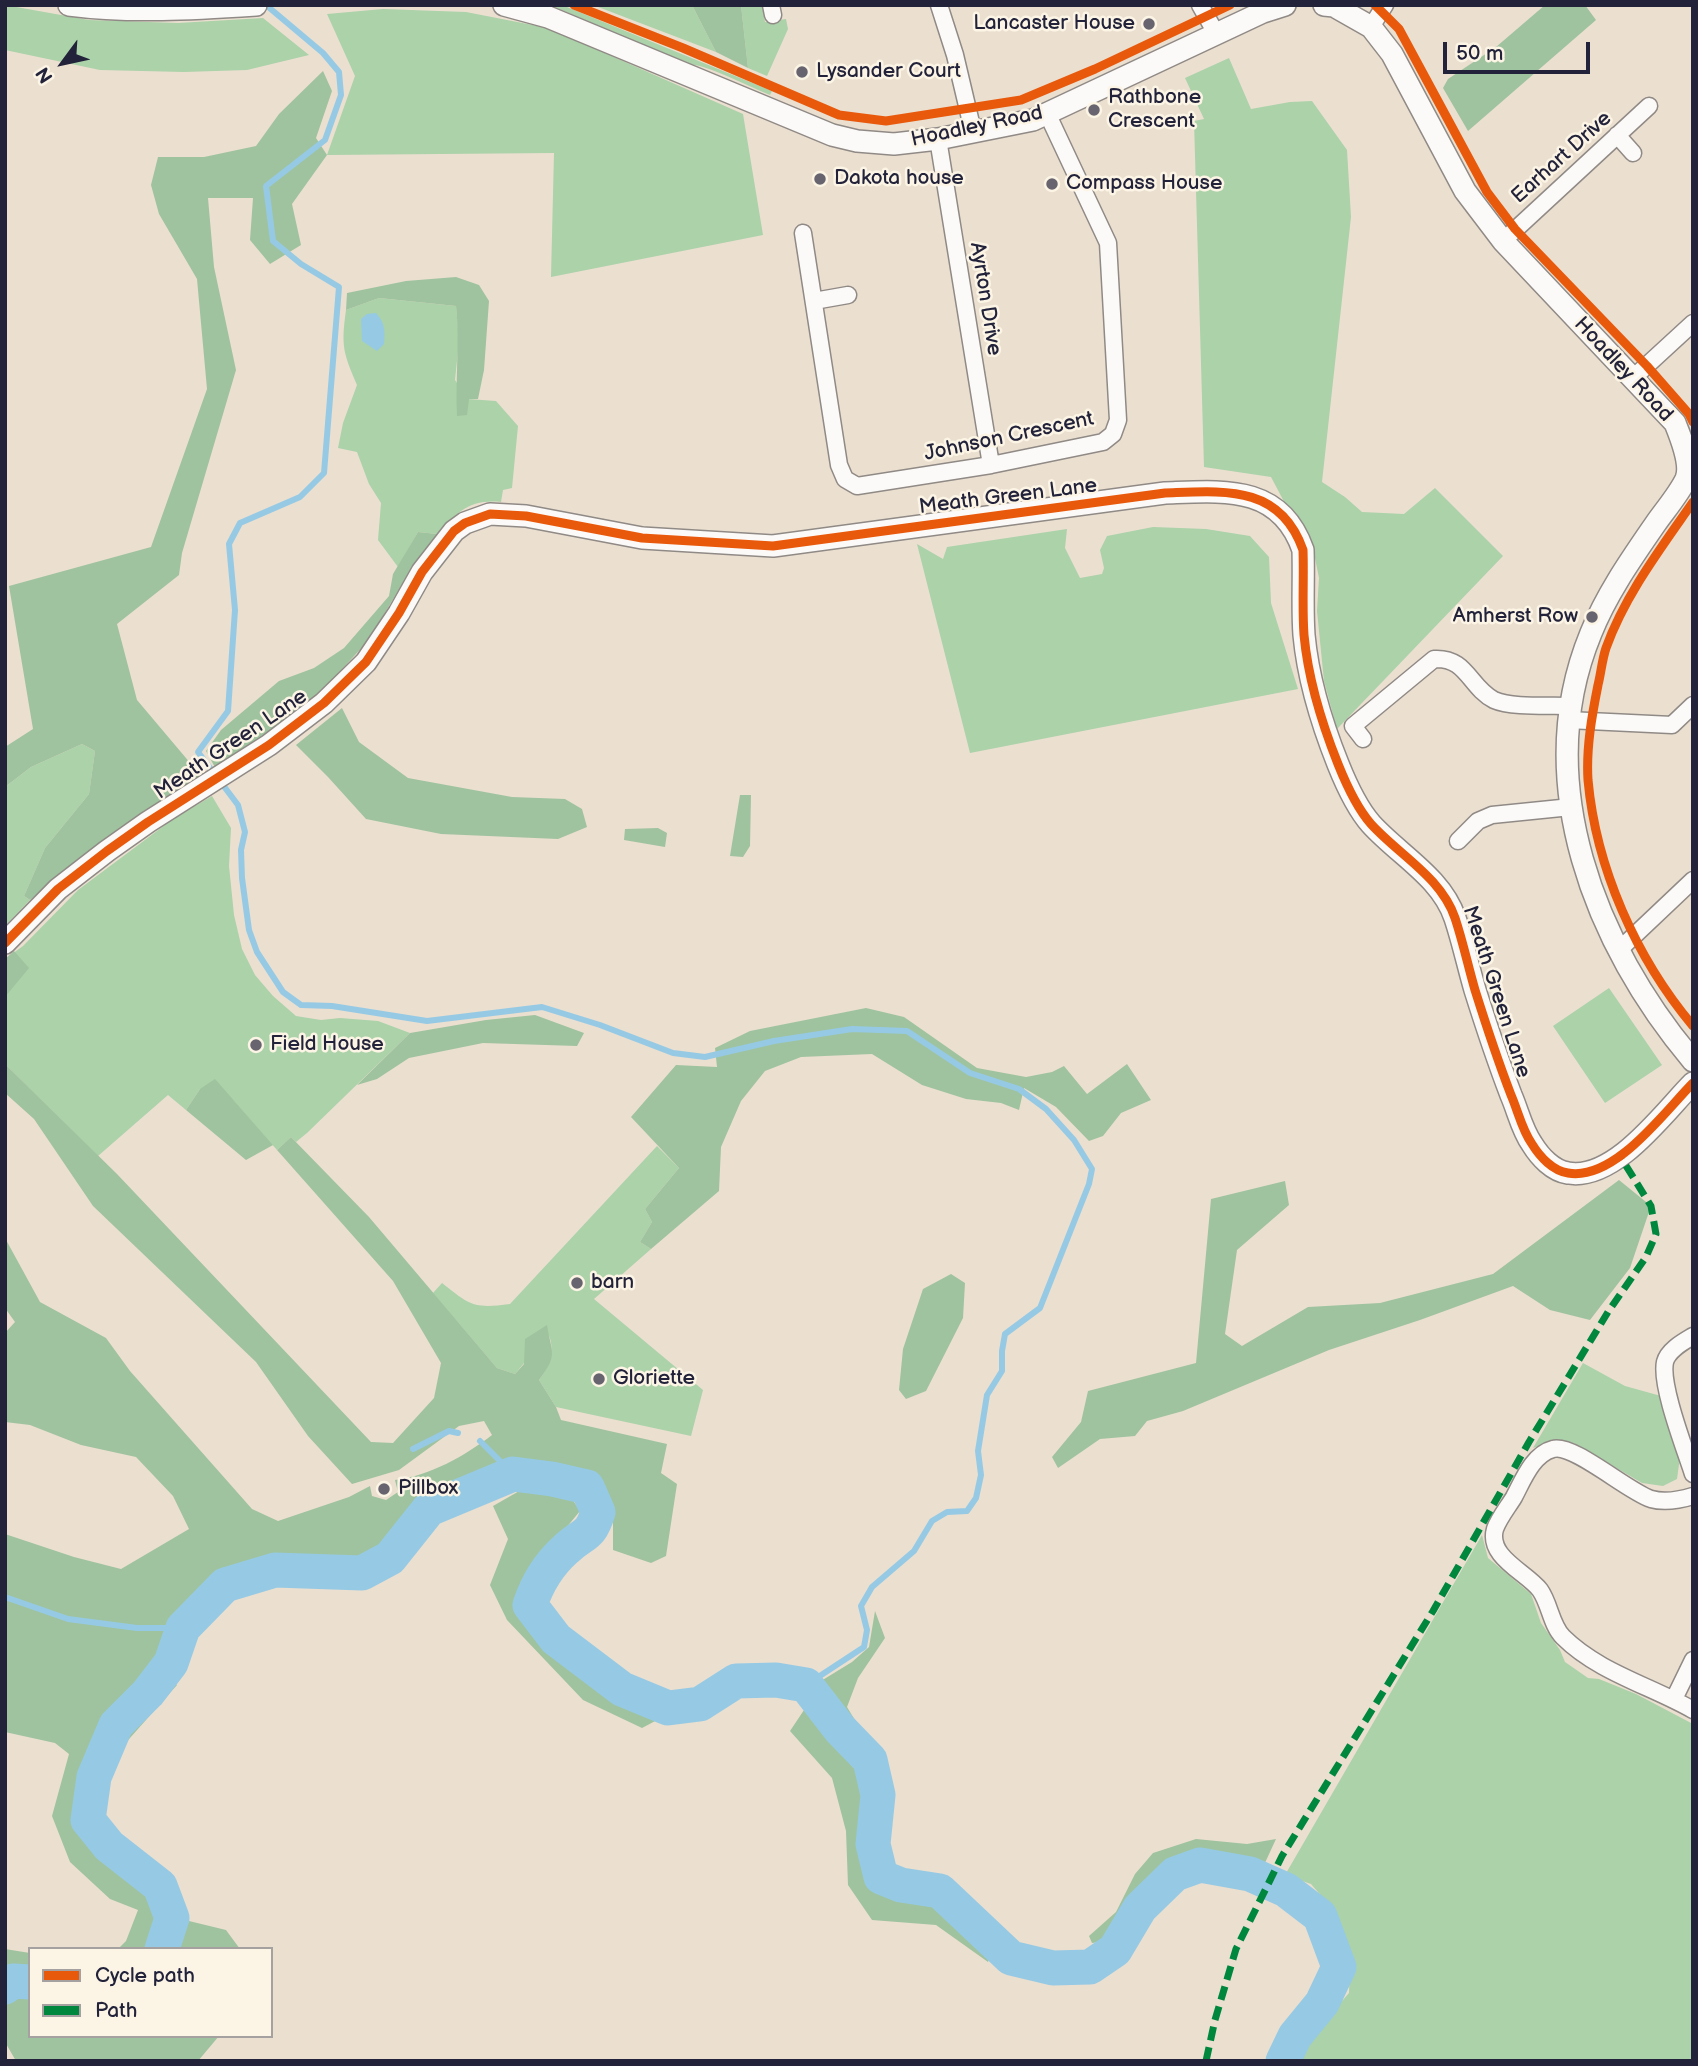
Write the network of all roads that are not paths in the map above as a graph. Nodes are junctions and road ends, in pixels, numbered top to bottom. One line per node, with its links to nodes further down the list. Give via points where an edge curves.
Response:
1 (69, 5): 2 (street, via 192,9)
2 (256, 5)
3 (504, 5): 16 (street, Hoadley Road, via 548,17 832,135 894,144)
4 (939, 5): 14 (street, via 956,55)
5 (1200, 5): 11 (street)
6 (1285, 5): 9 (street, Hoadley Road)
7 (1324, 5): 10 (street, Hoadley Road)
8 (1385, 5): 10 (street)
9 (1262, 9): 11 (street, Hoadley Road)
10 (1371, 27): 19 (street, Hoadley Road, via 1392,54 1465,191)
11 (1217, 35): 13 (street, Hoadley Road)
12 (1649, 107): 15 (street, Earhart Drive)
13 (1047, 113): 14 (street, Hoadley Road, via 1033,120); 24 (street, Johnson Crescent, via 1108,243 1118,420 1113,434 1103,442)
14 (972, 131): 16 (street, Hoadley Road)
15 (1617, 135): 17 (street); 19 (street, Earhart Drive)
16 (938, 139): 24 (street, Ayrton Drive)
17 (1633, 153)
18 (803, 233): 21 (street, Johnson Crescent)
19 (1503, 240): 23 (street, Hoadley Road)
20 (848, 295): 21 (street)
21 (814, 301): 24 (street, Johnson Crescent, via 845,480 857,486)
22 (1693, 323): 23 (street)
23 (1632, 379): 25 (street, Hoadley Road, via 1675,423)
24 (991, 465)
25 (1690, 479): 27 (street, Hoadley Road, via 1620,576 1591,633)
26 (1693, 705): 27 (street, via 1672,724)
27 (1569, 713): 28 (street, via 1492,699 1457,662 1434,659 1353,726); 29 (street, Hoadley Road)
28 (1363, 739)
29 (1571, 807): 30 (street, via 1492,815 1478,821); 33 (street, Hoadley Road, via 1581,857)
30 (1458, 841)
31 (1693, 880): 33 (street)
32 (5, 943): 35 (street, Meath Green Lane, via 58,889 148,822 270,746 324,703 366,662 422,572 464,523 490,514 526,516 642,538 773,546 1165,492 1219,492 1261,499 1279,511 1299,540 1307,658 1338,765 1372,824 1447,900 1503,1074 1532,1145 1554,1168 1582,1174 1634,1146)
33 (1619, 950): 34 (street, Hoadley Road, via 1641,991)
34 (1693, 1060)
35 (1693, 1083)
36 (1693, 1336): 37 (street, via 1665,1359 1664,1378)
37 (1693, 1474)
38 (1693, 1496): 40 (street, via 1651,1499 1570,1450 1554,1448 1539,1456 1495,1530 1495,1545 1503,1558 1542,1592 1561,1635 1603,1666)
39 (1693, 1660): 40 (street)
40 (1674, 1699): 41 (street)
41 (1693, 1710)

